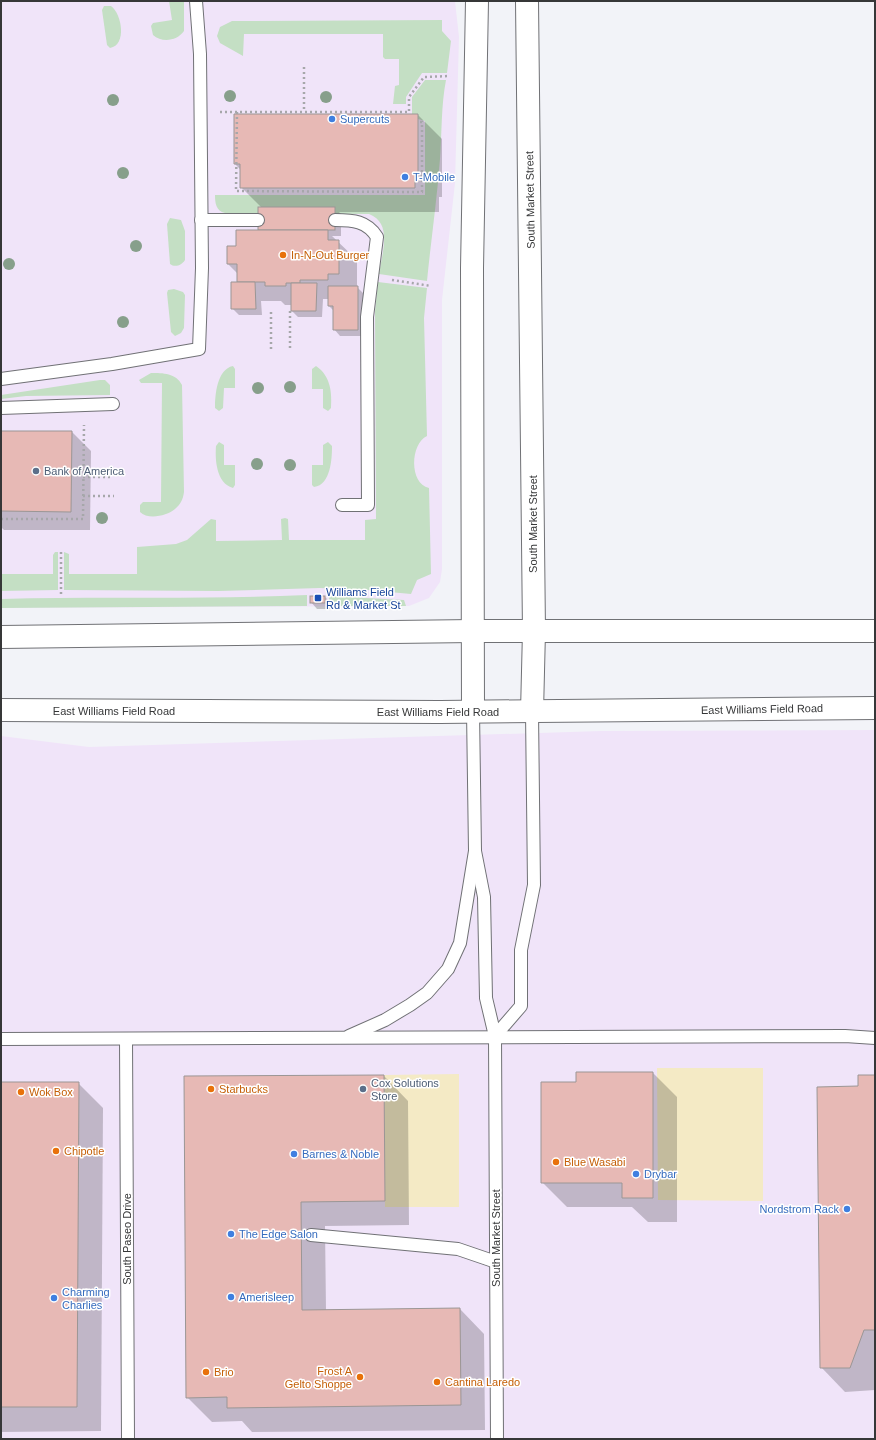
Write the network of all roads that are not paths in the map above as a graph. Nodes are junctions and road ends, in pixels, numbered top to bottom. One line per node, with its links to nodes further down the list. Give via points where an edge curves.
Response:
1 (196, 1): 4 (lane, via 200,54)
2 (477, 1): 11 (main road, South Market Street, via 472,268)
3 (527, 1): 12 (main road, South Market Street)
4 (201, 220): 5 (lane); 7 (lane, via 199,349)
5 (258, 220)
6 (335, 220): 10 (lane, via 363,222 372,229 376,237 367,317 368,505)
7 (1, 380)
8 (113, 404): 9 (lane)
9 (1, 408)
10 (342, 505)
11 (473, 631): 12 (main road); 14 (main road); 17 (main road, South Market Street)
12 (534, 631): 13 (main road); 18 (main road, South Market Street)
13 (875, 631)
14 (1, 637)
15 (875, 708): 18 (main road, East Williams Field Road)
16 (1, 710): 17 (main road, East Williams Field Road)
17 (473, 711): 18 (main road, East Williams Field Road); 19 (lane, South Market Street)
18 (532, 712): 20 (lane, South Market Street, via 534,885 521,950 521,1006)
19 (475, 851): 20 (lane, South Market Street, via 484,897 486,998); 21 (lane, South Market Street, via 460,943 448,969 427,993 410,1005 385,1020)
20 (495, 1036): 21 (lane); 22 (lane); 26 (lane, South Market Street)
21 (344, 1038): 24 (lane)
22 (875, 1038)
23 (1, 1039): 24 (lane)
24 (126, 1039): 27 (lane, South Paseo Drive)
25 (311, 1235): 26 (lane, via 458,1249)
26 (496, 1262): 28 (lane, South Market Street)
27 (128, 1439)
28 (497, 1439)

